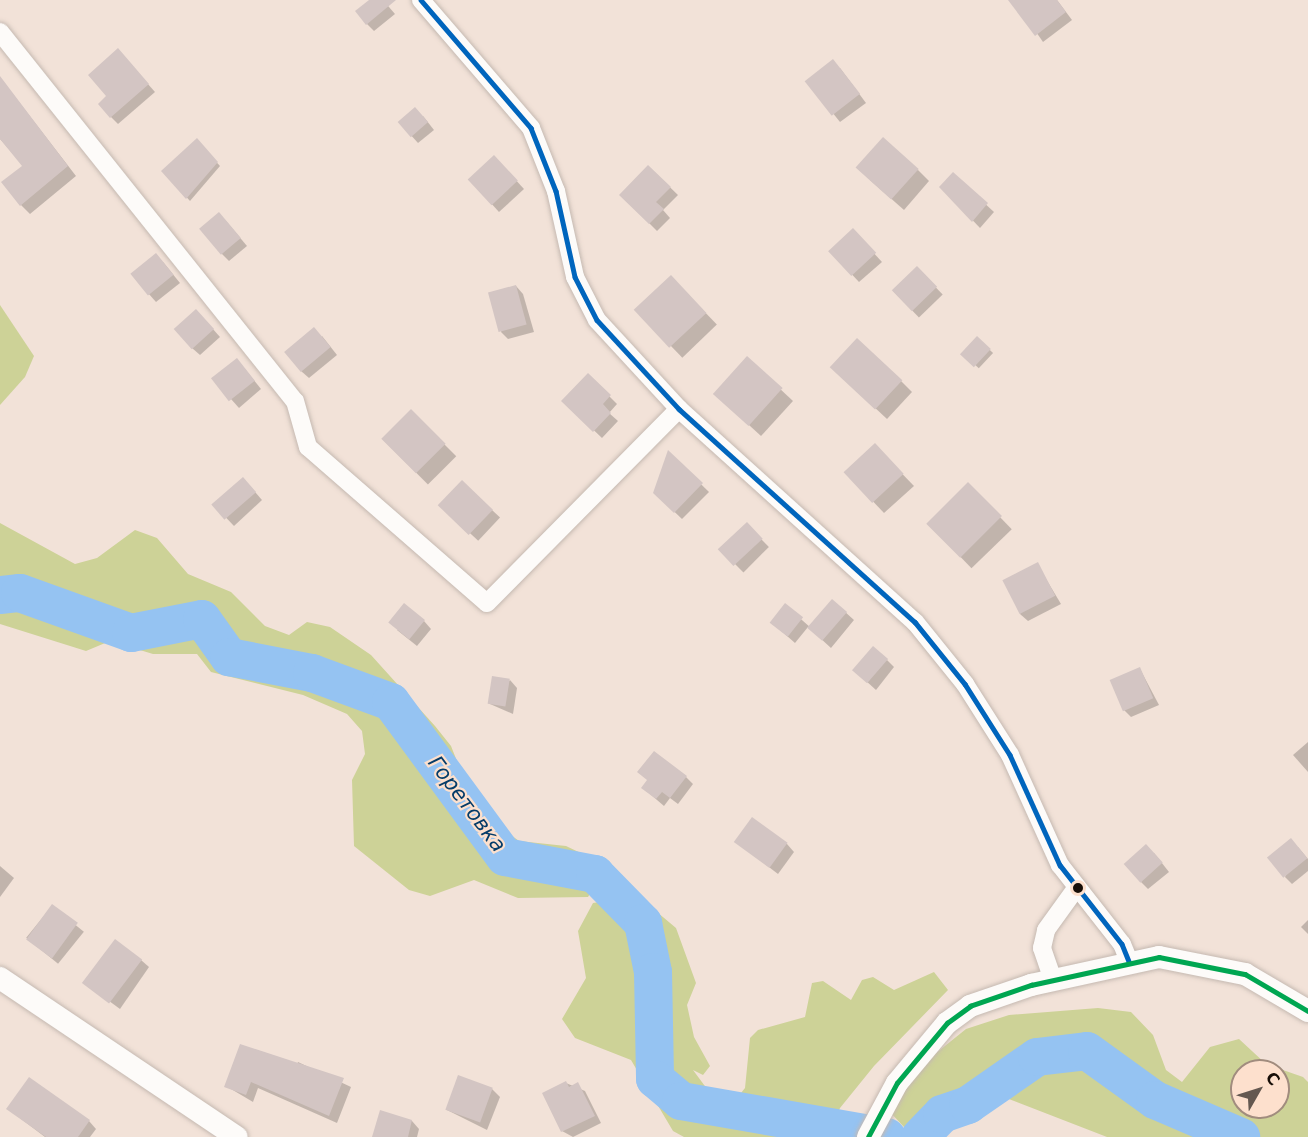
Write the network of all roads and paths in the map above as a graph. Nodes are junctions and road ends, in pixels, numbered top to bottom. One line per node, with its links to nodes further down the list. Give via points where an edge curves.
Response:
1 (421, 0): 3 (street, via 531,128 556,191 575,277 597,320)
2 (0, 32): 3 (street, via 296,401 308,447 487,603)
3 (679, 409): 4 (street, via 915,622 965,684 1010,754 1060,866)
4 (1077, 887): 5 (street); 7 (street, via 1046,930 1042,948)
5 (1129, 962): 7 (street); 8 (street, via 1159,957 1245,974)
6 (0, 978): 10 (street)
7 (1053, 980): 9 (street, via 988,998 947,1023 915,1057)
8 (1308, 1011)
9 (872, 1130)
10 (237, 1137)

